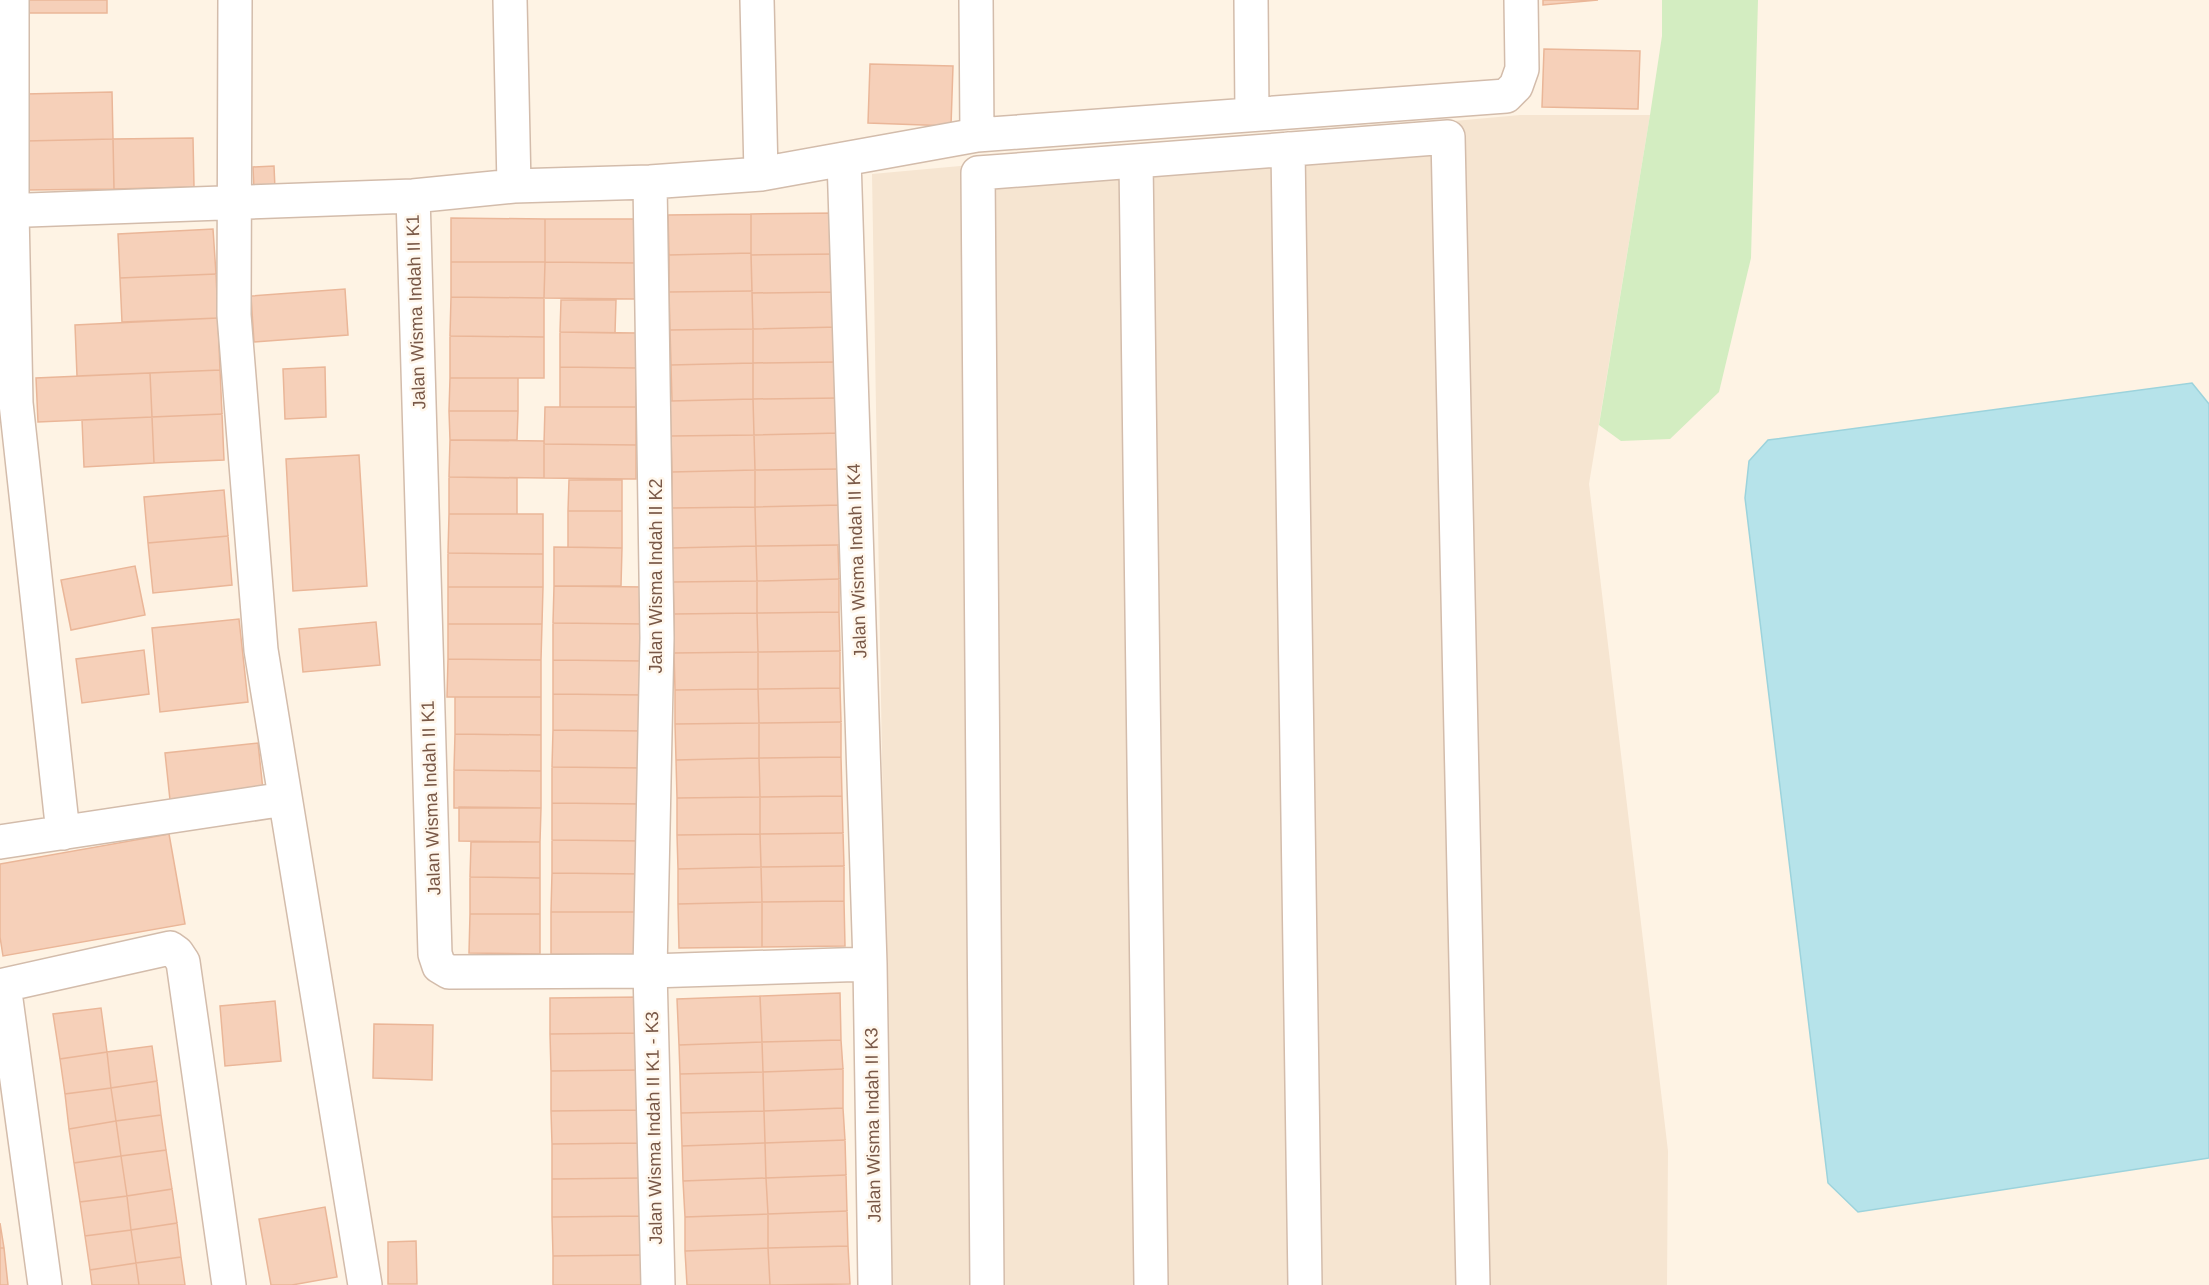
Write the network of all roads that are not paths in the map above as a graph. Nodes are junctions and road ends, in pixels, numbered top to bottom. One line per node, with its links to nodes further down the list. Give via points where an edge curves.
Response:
1 (12, 0): 18 (street)
2 (234, 0): 17 (street)
3 (510, 0): 15 (street)
4 (757, 0): 13 (street)
5 (976, 0): 9 (street)
6 (1251, 0): 8 (street)
7 (1521, 0): 8 (street, via 1522,69 1516,86 1506,96)
8 (1252, 114): 9 (street)
9 (977, 135): 11 (street)
10 (1288, 149): 12 (street); 32 (street); 33 (street, via 1448,138)
11 (844, 159): 13 (street); 22 (street, Jalan Wisma Indah II K4)
12 (1136, 161): 30 (street, via 978,173); 31 (street)
13 (761, 174): 14 (street)
14 (650, 182): 15 (street); 23 (street, Jalan Wisma Indah II K2, via 657,638)
15 (514, 186): 16 (street)
16 (413, 196): 17 (street); 23 (street, Jalan Wisma Indah II K1, via 435,954 439,966 449,972)
17 (236, 203): 18 (street); 19 (street, via 234,315 250,523 261,650)
18 (6, 211): 20 (street, via 16,403)
19 (285, 799): 20 (street); 27 (street)
20 (63, 833): 21 (street)
21 (0, 842)
22 (870, 964): 23 (street, Jalan Wisma Indah II K1); 29 (street, Jalan Wisma Indah II K3)
23 (650, 971): 28 (street, Jalan Wisma Indah II K1 - K3)
24 (2, 985): 25 (street); 26 (street, via 170,948 177,953 183,962)
25 (45, 1285)
26 (229, 1285)
27 (365, 1285)
28 (658, 1285)
29 (875, 1285)
30 (987, 1285)
31 (1151, 1285)
32 (1305, 1285)
33 (1473, 1285)

